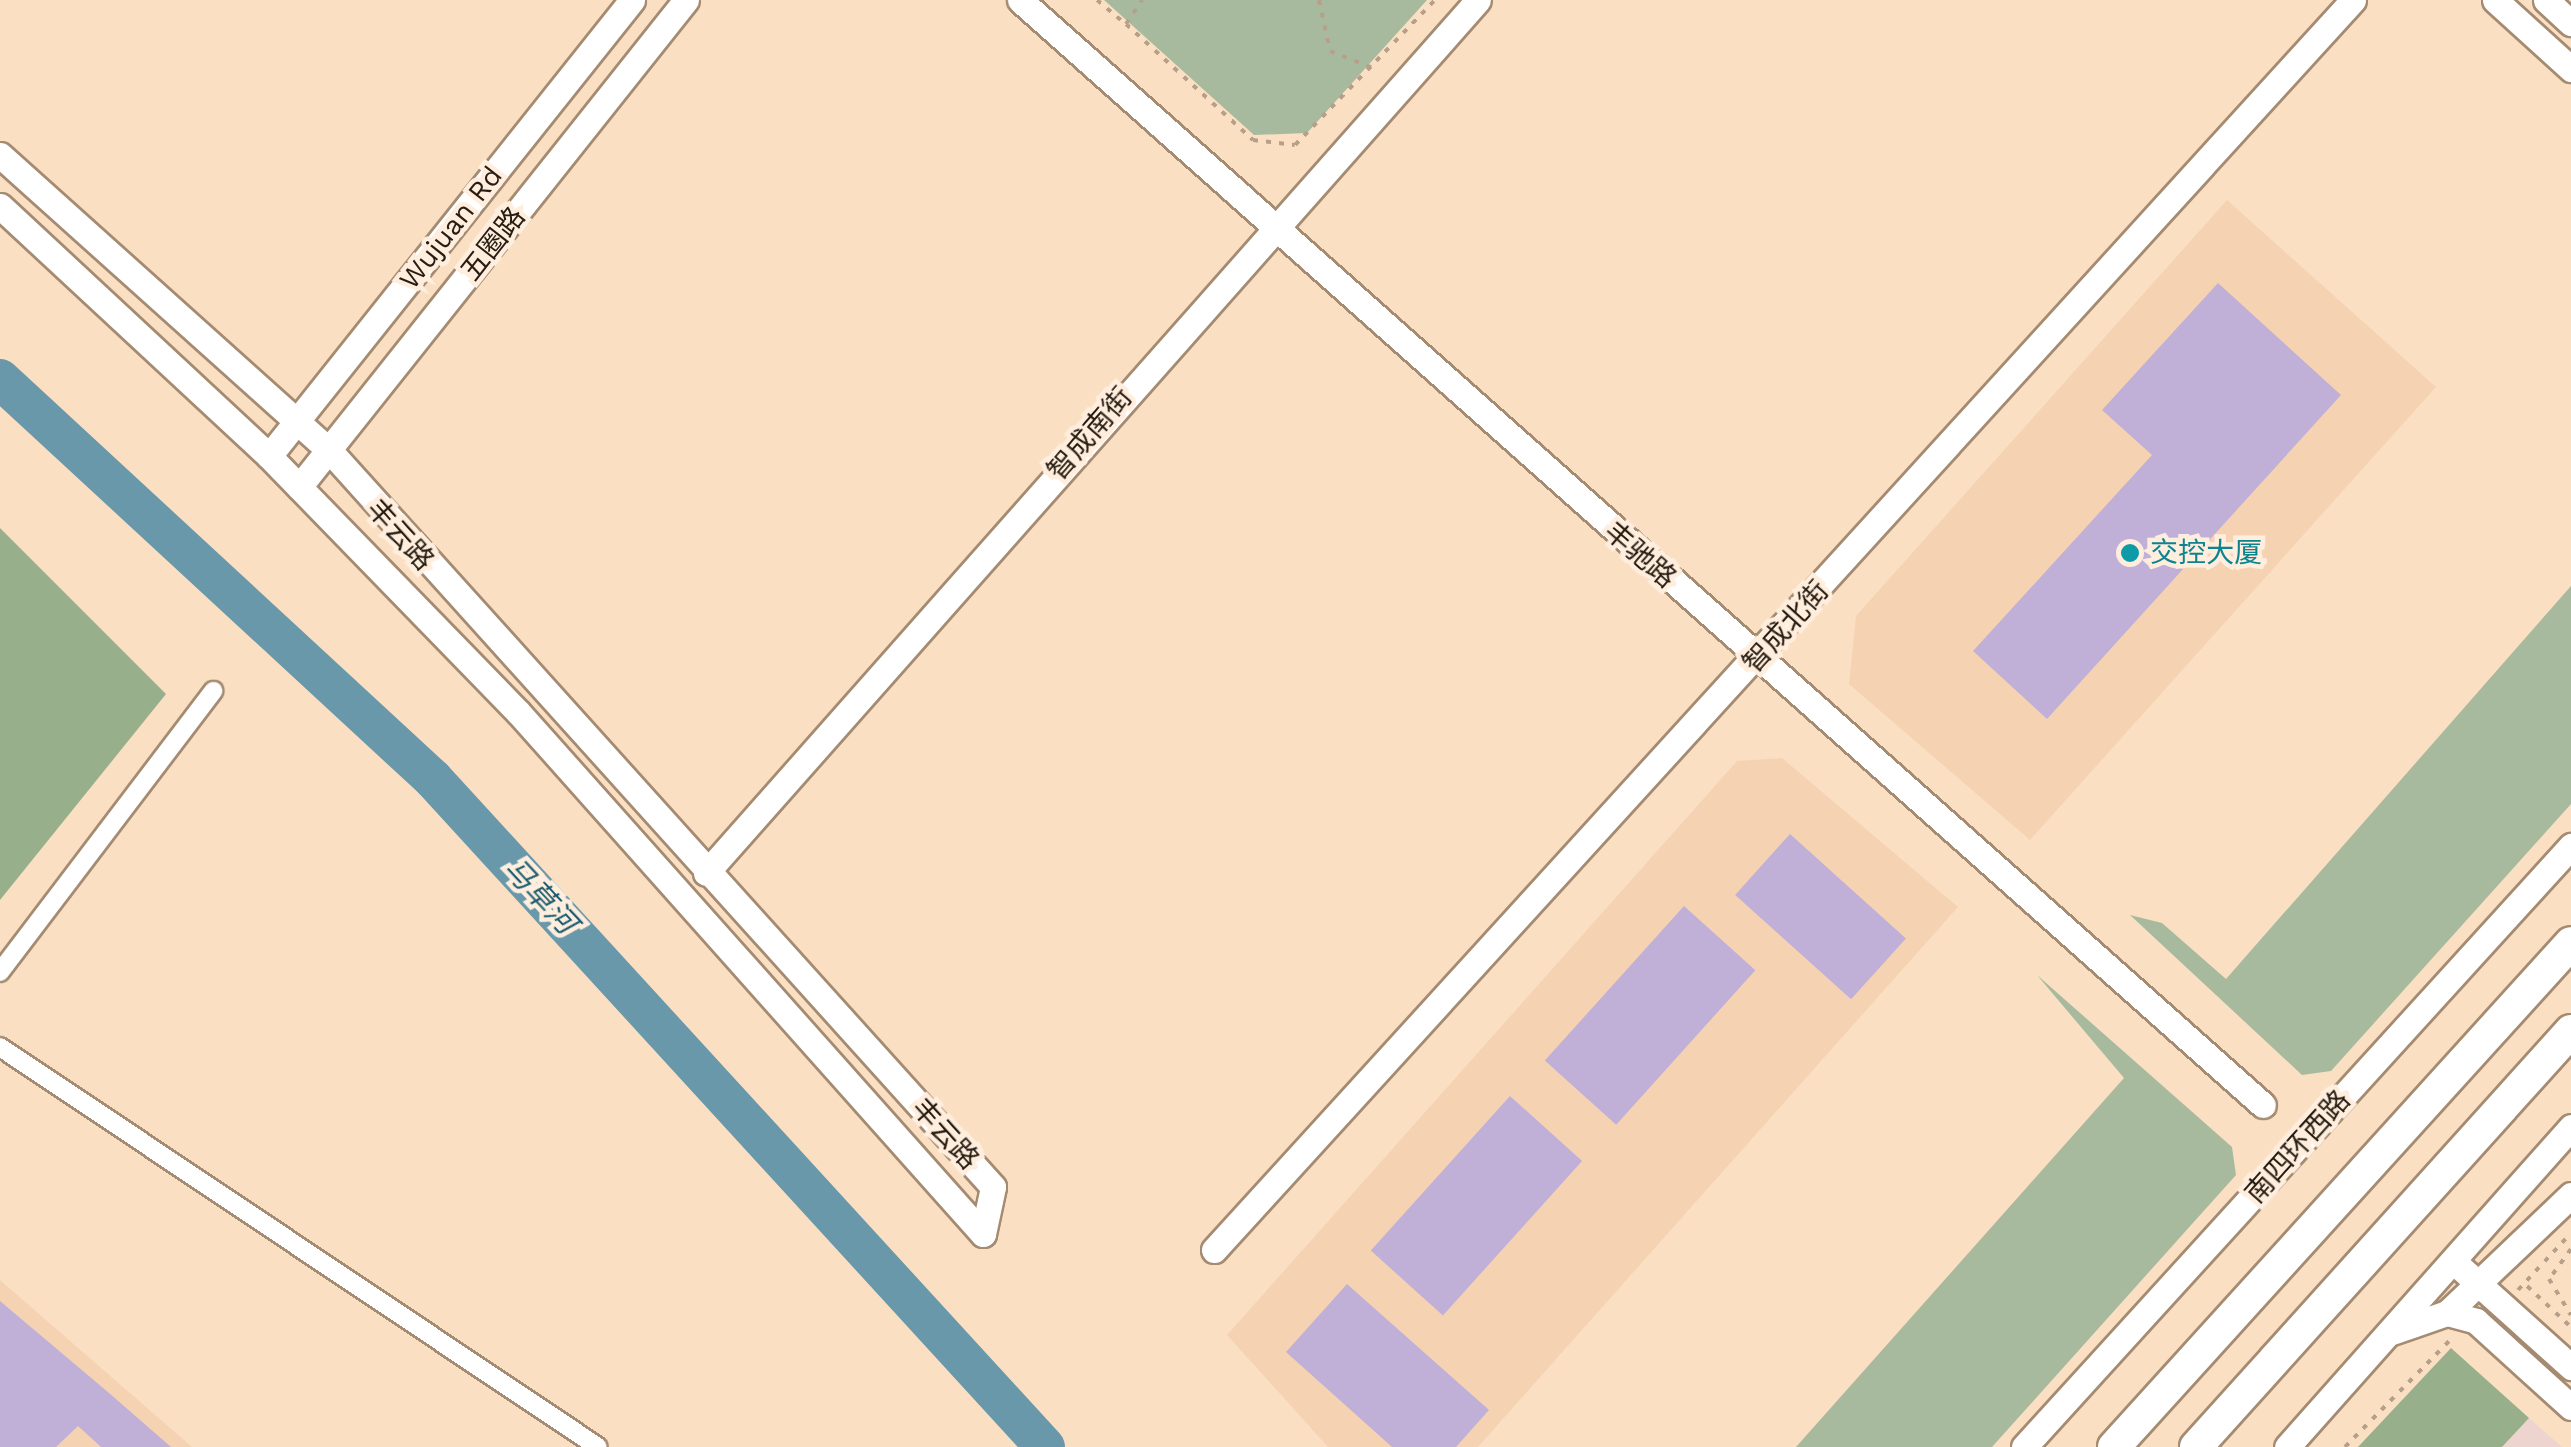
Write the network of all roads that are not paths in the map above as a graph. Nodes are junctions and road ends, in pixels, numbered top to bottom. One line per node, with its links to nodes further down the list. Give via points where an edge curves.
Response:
1 (632, 0): 13 (main road, Wujuan Rd)
2 (686, 0): 14 (main road, 五圈路)
3 (1020, 0): 12 (main road, 丰驰路)
4 (1478, 0): 12 (main road, 智成南街)
5 (2353, 0): 17 (main road, 智成北街)
6 (2495, 0): 9 (main road)
7 (2546, 0): 8 (main road)
8 (2571, 22)
9 (2571, 69)
10 (0, 156): 13 (main road, 丰云路, via 250,371)
11 (0, 206): 15 (main road, 丰云路)
12 (1270, 228): 17 (main road, 丰驰路); 20 (main road, 智成南街)
13 (297, 422): 14 (main road, 丰云路); 15 (main road, Wujuan Rd)
14 (328, 450): 16 (main road, 五圈路); 20 (main road, 丰云路)
15 (269, 456): 16 (main road, 丰云路)
16 (299, 487): 20 (main road, 丰云路, via 531,727 982,1234 993,1187)
17 (1758, 658): 25 (main road, 丰驰路); 28 (main road, 智成北街)
18 (213, 691): 22 (street)
19 (2571, 846): 36 (main road, 南四环西路)
20 (706, 873)
21 (2571, 943): 37 (highway)
22 (0, 972)
23 (2571, 1030): 38 (highway)
24 (0, 1047): 35 (street)
25 (2263, 1105)
26 (2571, 1128): 29 (main road)
27 (2571, 1195): 30 (main road)
28 (1214, 1250)
29 (2453, 1261): 30 (main road); 32 (main road)
30 (2482, 1287): 31 (main road); 33 (main road)
31 (2447, 1313): 32 (main road); 34 (main road, via 2476,1321)
32 (2387, 1334): 39 (main road)
33 (2571, 1367)
34 (2571, 1407)
35 (598, 1447)
36 (2024, 1447)
37 (2114, 1447)
38 (2196, 1447)
39 (2286, 1447)

